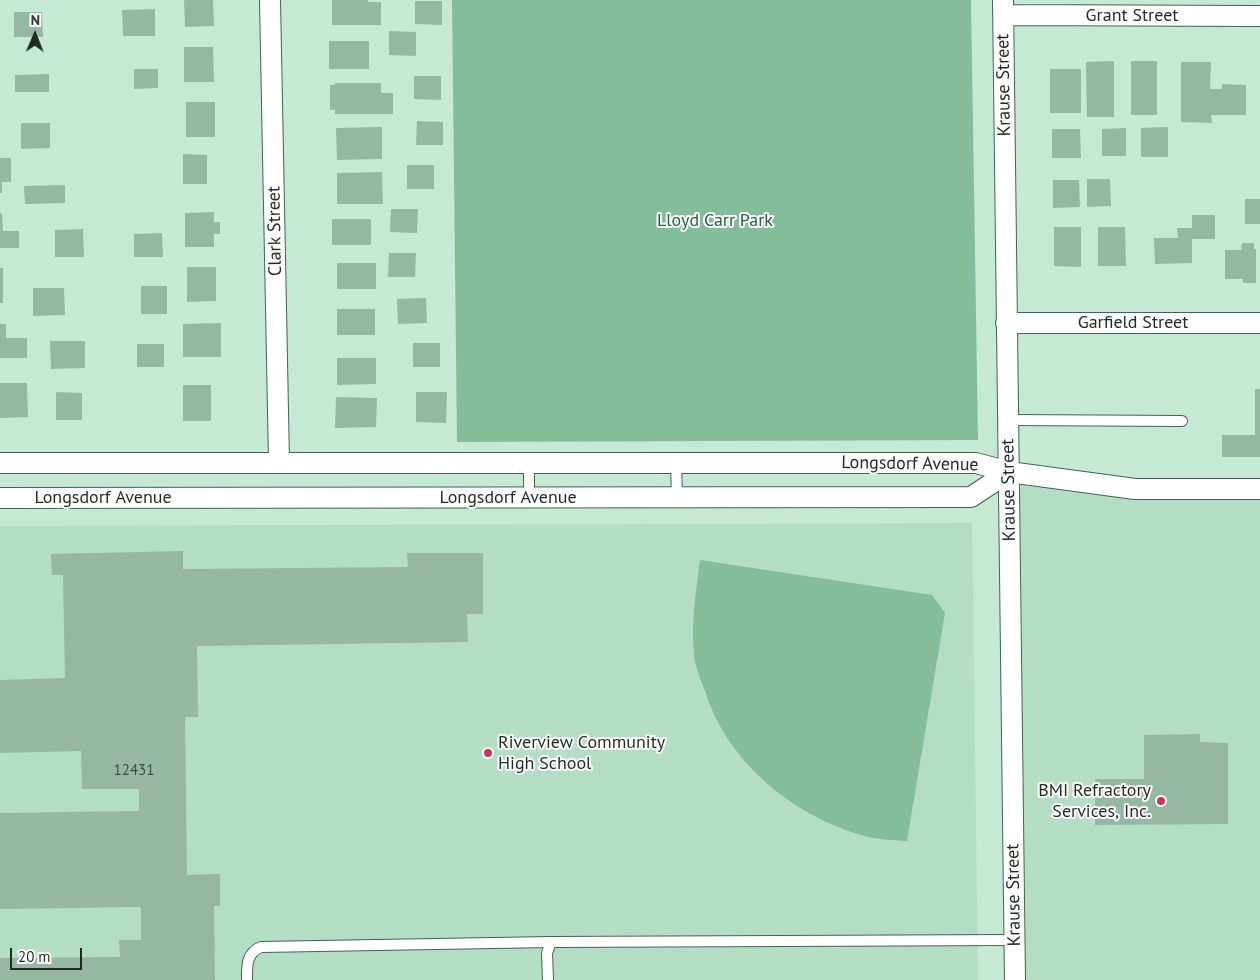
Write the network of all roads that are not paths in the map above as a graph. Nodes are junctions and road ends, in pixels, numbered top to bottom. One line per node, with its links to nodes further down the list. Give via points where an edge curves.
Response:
1 (270, 0): 8 (street, Clark Street)
2 (1003, 8): 3 (street, Grant Street); 4 (street, Krause Street)
3 (1260, 16)
4 (1006, 323): 5 (street, Garfield Street); 6 (street, Krause Street)
5 (1260, 323)
6 (1008, 420): 7 (lane); 12 (street, Krause Street)
7 (1182, 421)
8 (279, 462): 9 (street, Longsdorf Avenue); 10 (street, Longsdorf Avenue)
9 (0, 463)
10 (529, 463): 11 (street, Longsdorf Avenue); 16 (lane)
11 (676, 463): 12 (street, Longsdorf Avenue, via 976,462); 14 (lane)
12 (1009, 472): 13 (street, Longsdorf Avenue, via 1134,489); 14 (street, Longsdorf Avenue, via 971,497); 17 (street, Krause Street)
13 (1260, 489)
14 (677, 497): 16 (street, Longsdorf Avenue)
15 (0, 498): 16 (street, Longsdorf Avenue)
16 (529, 498)
17 (1014, 940): 18 (lane); 21 (street, Krause Street)
18 (551, 942): 19 (lane, via 261,947 249,956); 20 (lane, via 547,953)
19 (247, 980)
20 (548, 980)
21 (1015, 980)

